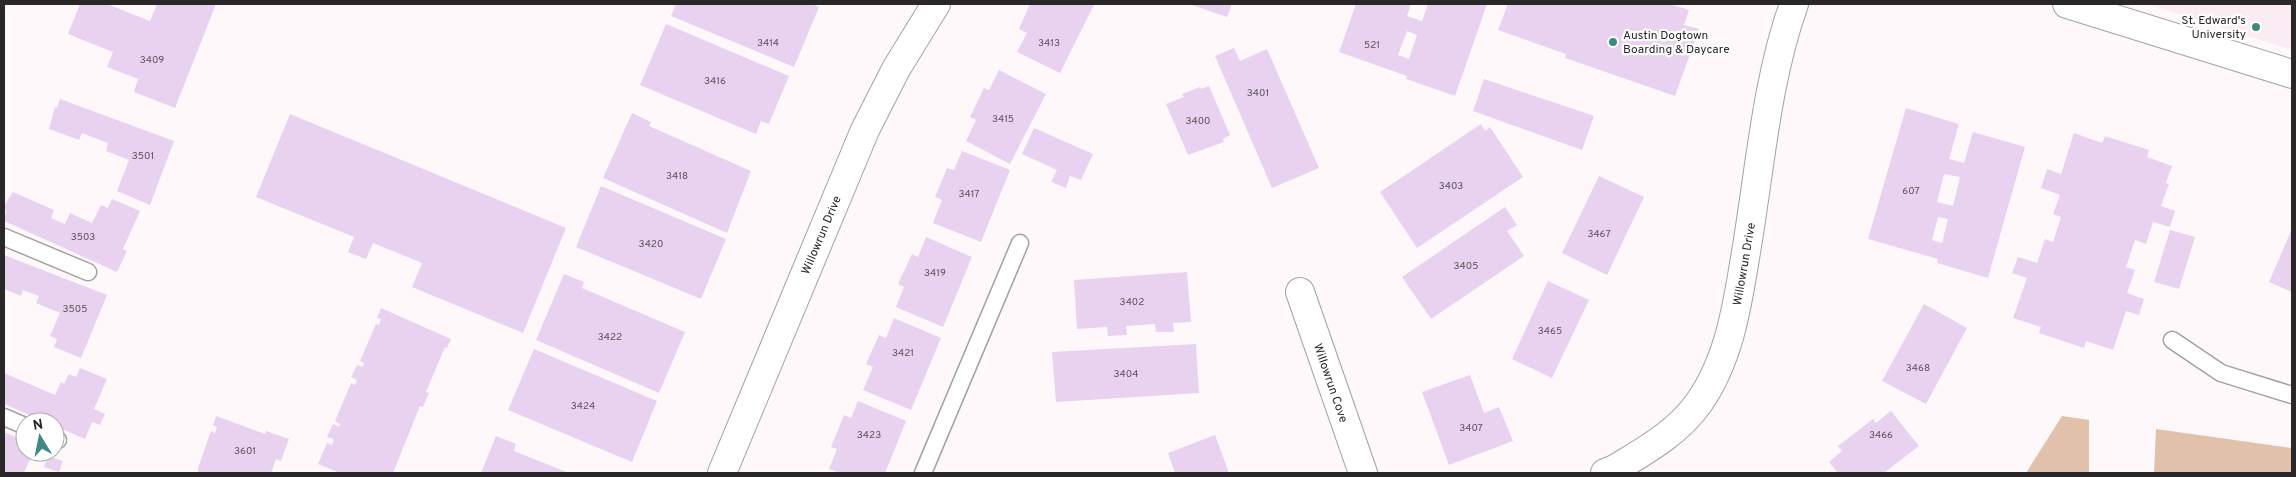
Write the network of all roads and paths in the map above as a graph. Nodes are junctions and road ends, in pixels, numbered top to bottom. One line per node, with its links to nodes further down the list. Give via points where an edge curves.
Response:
1 (936, 4): 11 (street, Willowrun Drive, via 896,69 865,130)
2 (1794, 4): 14 (street, Willowrun Drive, via 1785,28 1769,108 1729,341 1698,404 1673,432)
3 (2067, 4): 4 (street)
4 (2291, 72)
5 (4, 237): 7 (lane)
6 (1020, 243): 12 (lane)
7 (88, 272)
8 (1300, 292): 13 (street, Willowrun Cove)
9 (2172, 340): 10 (lane, via 2220,373)
10 (2292, 395)
11 (722, 473)
12 (923, 473)
13 (1363, 473)
14 (1605, 473)

